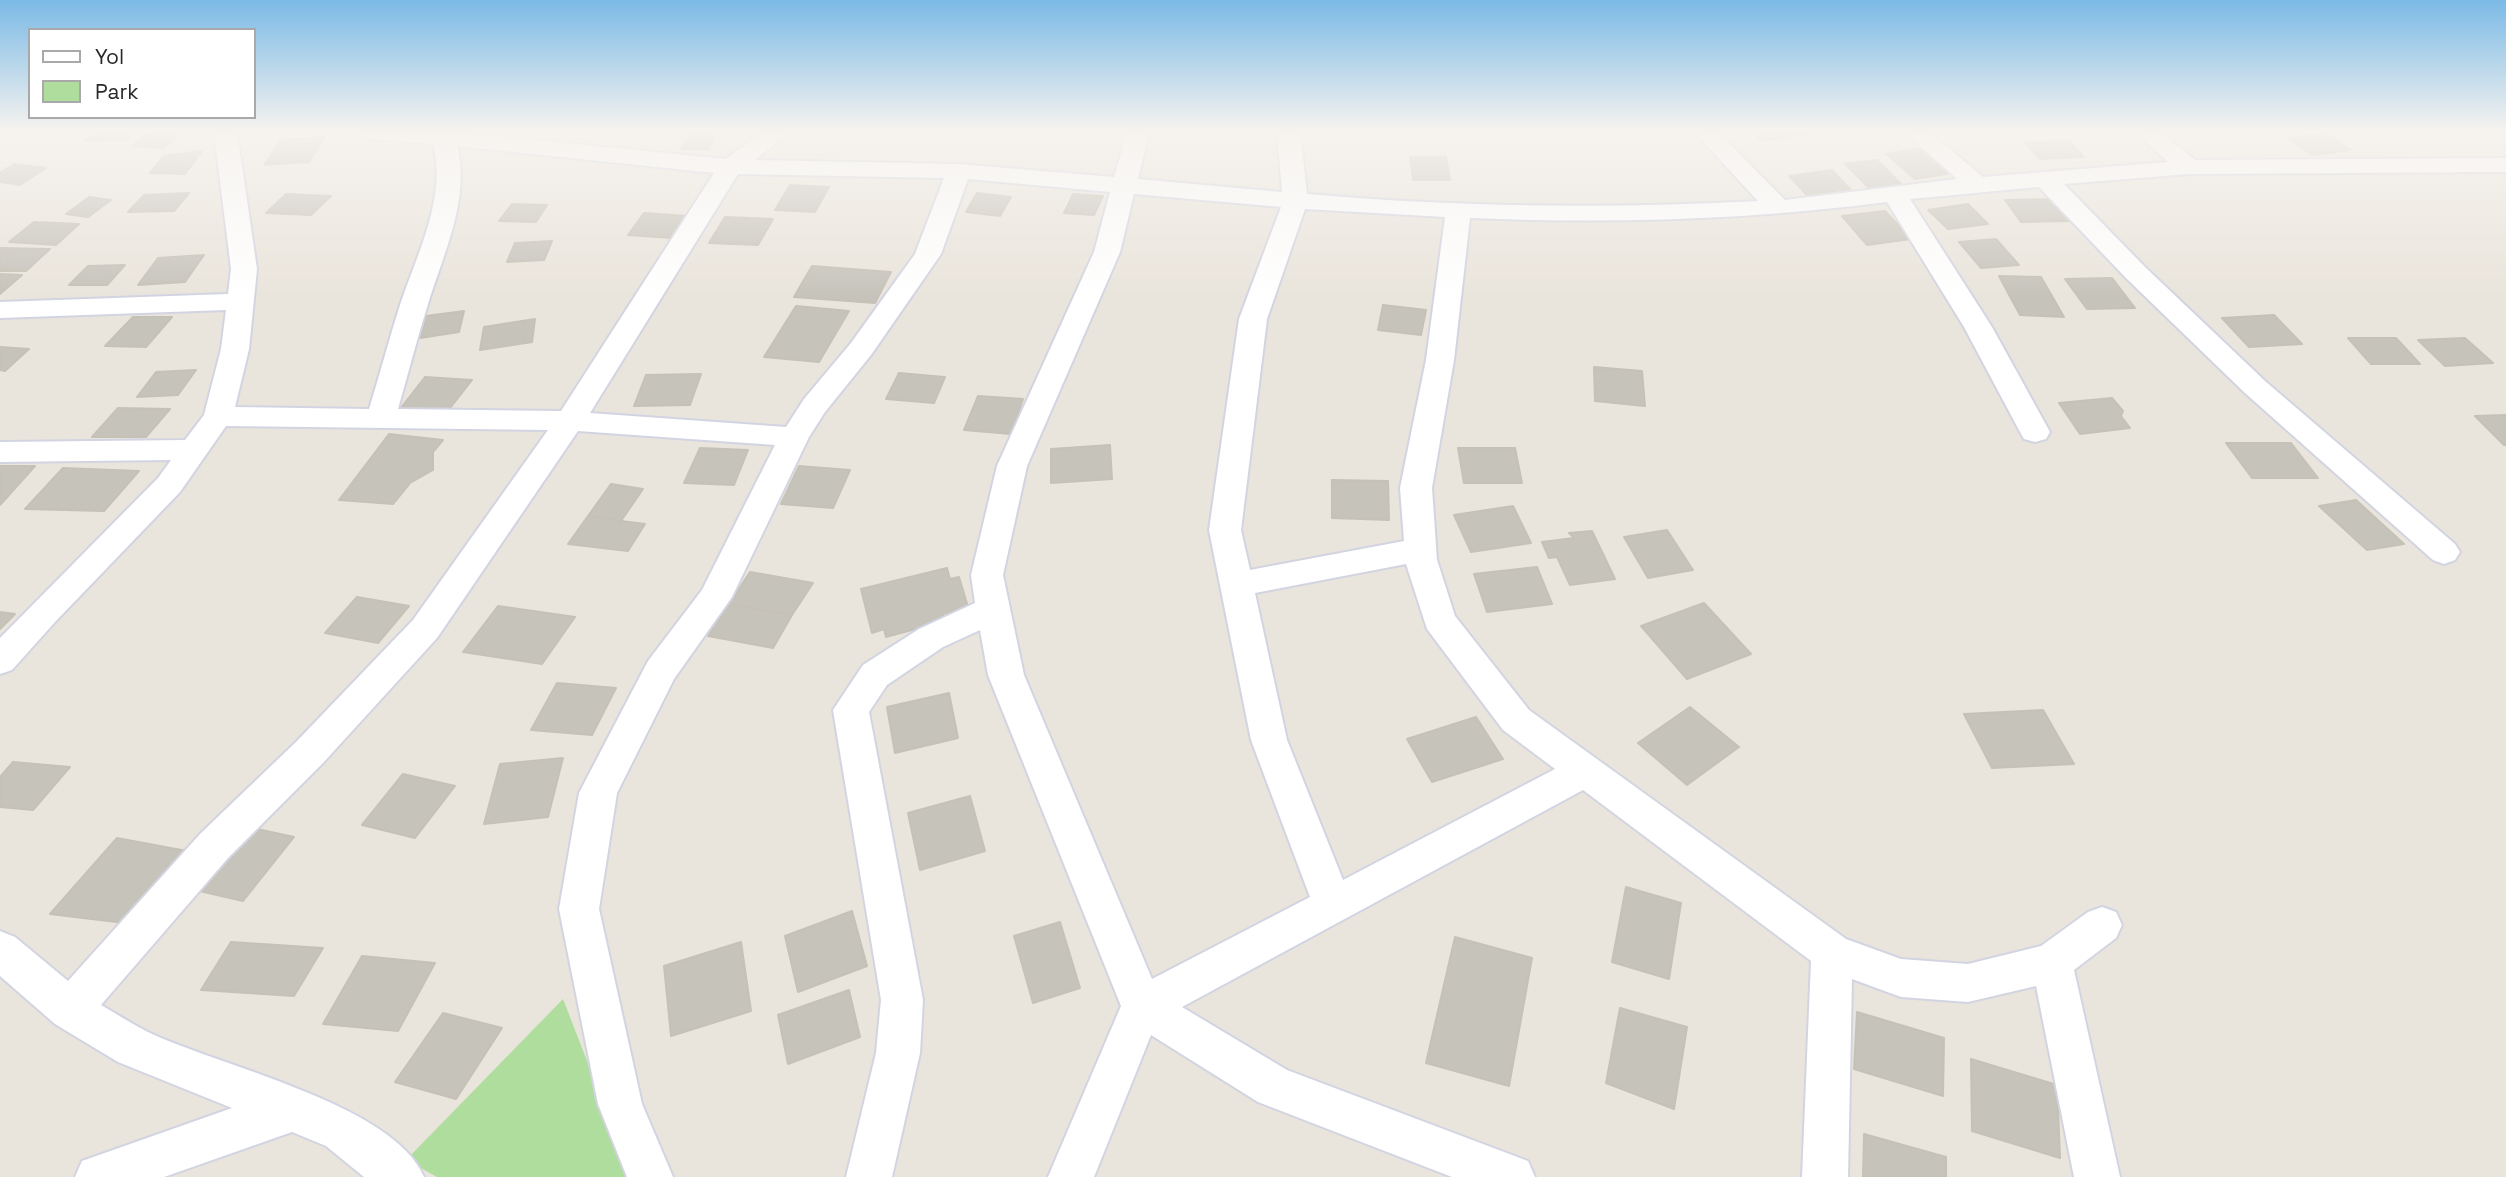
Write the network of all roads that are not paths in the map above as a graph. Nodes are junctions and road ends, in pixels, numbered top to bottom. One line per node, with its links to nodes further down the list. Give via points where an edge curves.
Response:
1 (233, 187): 14 (street, via 244,269)
2 (447, 187): 17 (street, via 442,223)
3 (718, 187): 18 (street)
4 (953, 187): 20 (street, via 928,254)
5 (1123, 187): 11 (street); 26 (street, via 1107,252 1012,466 987,575)
6 (1294, 187): 11 (street)
7 (1757, 187): 12 (street)
8 (1953, 187): 10 (street)
9 (2053, 187): 24 (street, via 2255,387)
10 (1894, 194): 12 (street); 19 (street, via 1978,327)
11 (1295, 201): 13 (street); 25 (street, via 1253,319 1225,530)
12 (1777, 207): 13 (street, via 1682,212)
13 (1458, 211): 23 (street, via 1440,360 1416,488)
14 (241, 301): 15 (street); 16 (street, via 235,349)
15 (0, 310)
16 (218, 416): 17 (street); 21 (street)
17 (381, 418): 18 (street)
18 (570, 421): 20 (street); 35 (street, via 425,629 214,846)
19 (2035, 432)
20 (794, 437): 39 (street, via 715,597 660,671 598,793 579,909 620,1104)
21 (194, 450): 22 (street); 27 (street, via 169,485)
22 (0, 452)
23 (1420, 550): 25 (street); 28 (street, via 1439,620 1516,720)
24 (2444, 552)
25 (1237, 584): 29 (street, via 1269,740)
26 (993, 609): 34 (street, via 1006,675); 40 (street, via 931,638 875,675 851,710 902,1000 898,1053)
27 (0, 661)
28 (1584, 772): 29 (street); 32 (street)
29 (1333, 905): 34 (street)
30 (2102, 925): 33 (street)
31 (0, 950): 35 (street)
32 (1832, 953): 33 (street, via 1900,978 1968,983); 43 (street)
33 (2052, 962): 44 (street)
34 (1142, 1006): 41 (street); 42 (street, via 1274,1087)
35 (70, 1010): 36 (street, via 133,1047)
36 (295, 1109): 37 (street); 38 (street, via 342,1130)
37 (98, 1177)
38 (401, 1177)
39 (650, 1177)
40 (869, 1177)
41 (1071, 1177)
42 (1513, 1177)
43 (1825, 1177)
44 (2097, 1177)

